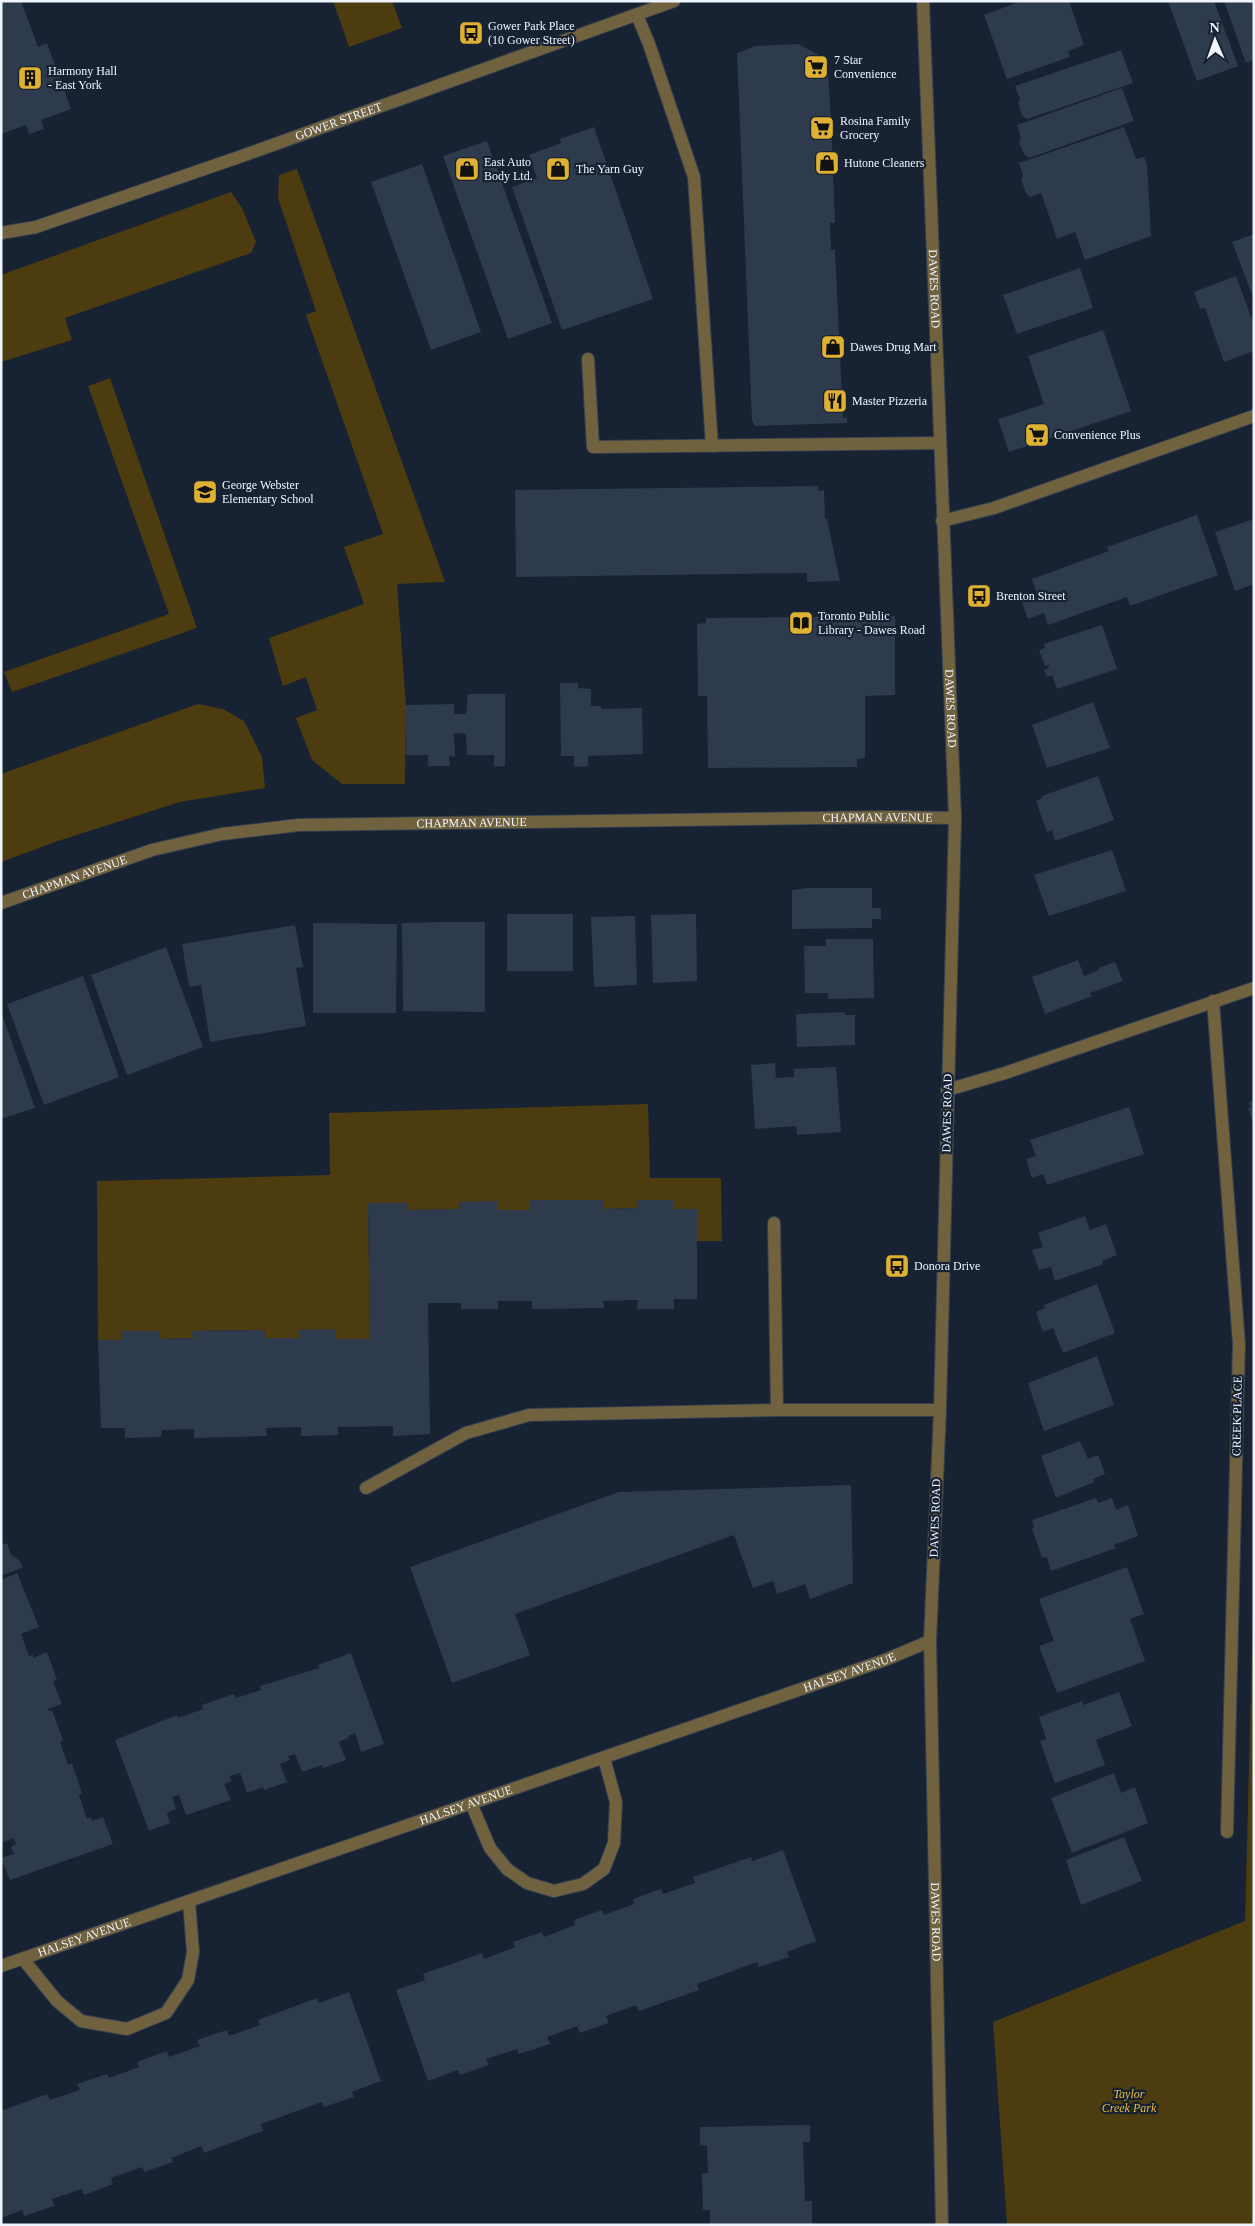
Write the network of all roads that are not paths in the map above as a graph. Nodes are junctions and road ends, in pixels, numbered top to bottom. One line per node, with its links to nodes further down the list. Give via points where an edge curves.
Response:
1 (674, 1): 3 (street, GOWER STREET)
2 (923, 1): 7 (street, DAWES ROAD)
3 (637, 15): 4 (street, GOWER STREET, via 36,227); 8 (street, via 694,177)
4 (1, 234)
5 (588, 359): 8 (street, via 593,447)
6 (1254, 416): 9 (street, via 994,508)
7 (939, 443): 8 (street); 9 (street, DAWES ROAD)
8 (712, 446)
9 (942, 521): 10 (street, DAWES ROAD)
10 (955, 818): 11 (street, CHAPMAN AVENUE, via 300,825 222,834 152,850); 14 (street, DAWES ROAD)
11 (1, 903)
12 (1254, 988): 13 (street)
13 (1213, 1001): 14 (street); 22 (street, CREEK PLACE, via 1239,1344)
14 (947, 1090): 17 (street, DAWES ROAD)
15 (774, 1223): 16 (street)
16 (777, 1410): 17 (street); 18 (street, via 530,1416 466,1432)
17 (940, 1410): 19 (street, DAWES ROAD)
18 (366, 1488)
19 (930, 1641): 20 (street, HALSEY AVENUE, via 885,1660); 26 (street, DAWES ROAD)
20 (604, 1758): 21 (street, HALSEY AVENUE); 21 (street, via 616,1802 614,1843 604,1869 583,1884 554,1891 527,1883 507,1869 490,1848)
21 (470, 1803): 23 (street, HALSEY AVENUE)
22 (1227, 1832)
23 (189, 1901): 24 (street, HALSEY AVENUE); 24 (street, via 193,1952 188,1980 166,2013 127,2029 81,2021 57,2001)
24 (23, 1959): 25 (street, HALSEY AVENUE)
25 (1, 1966)
26 (942, 2225)

